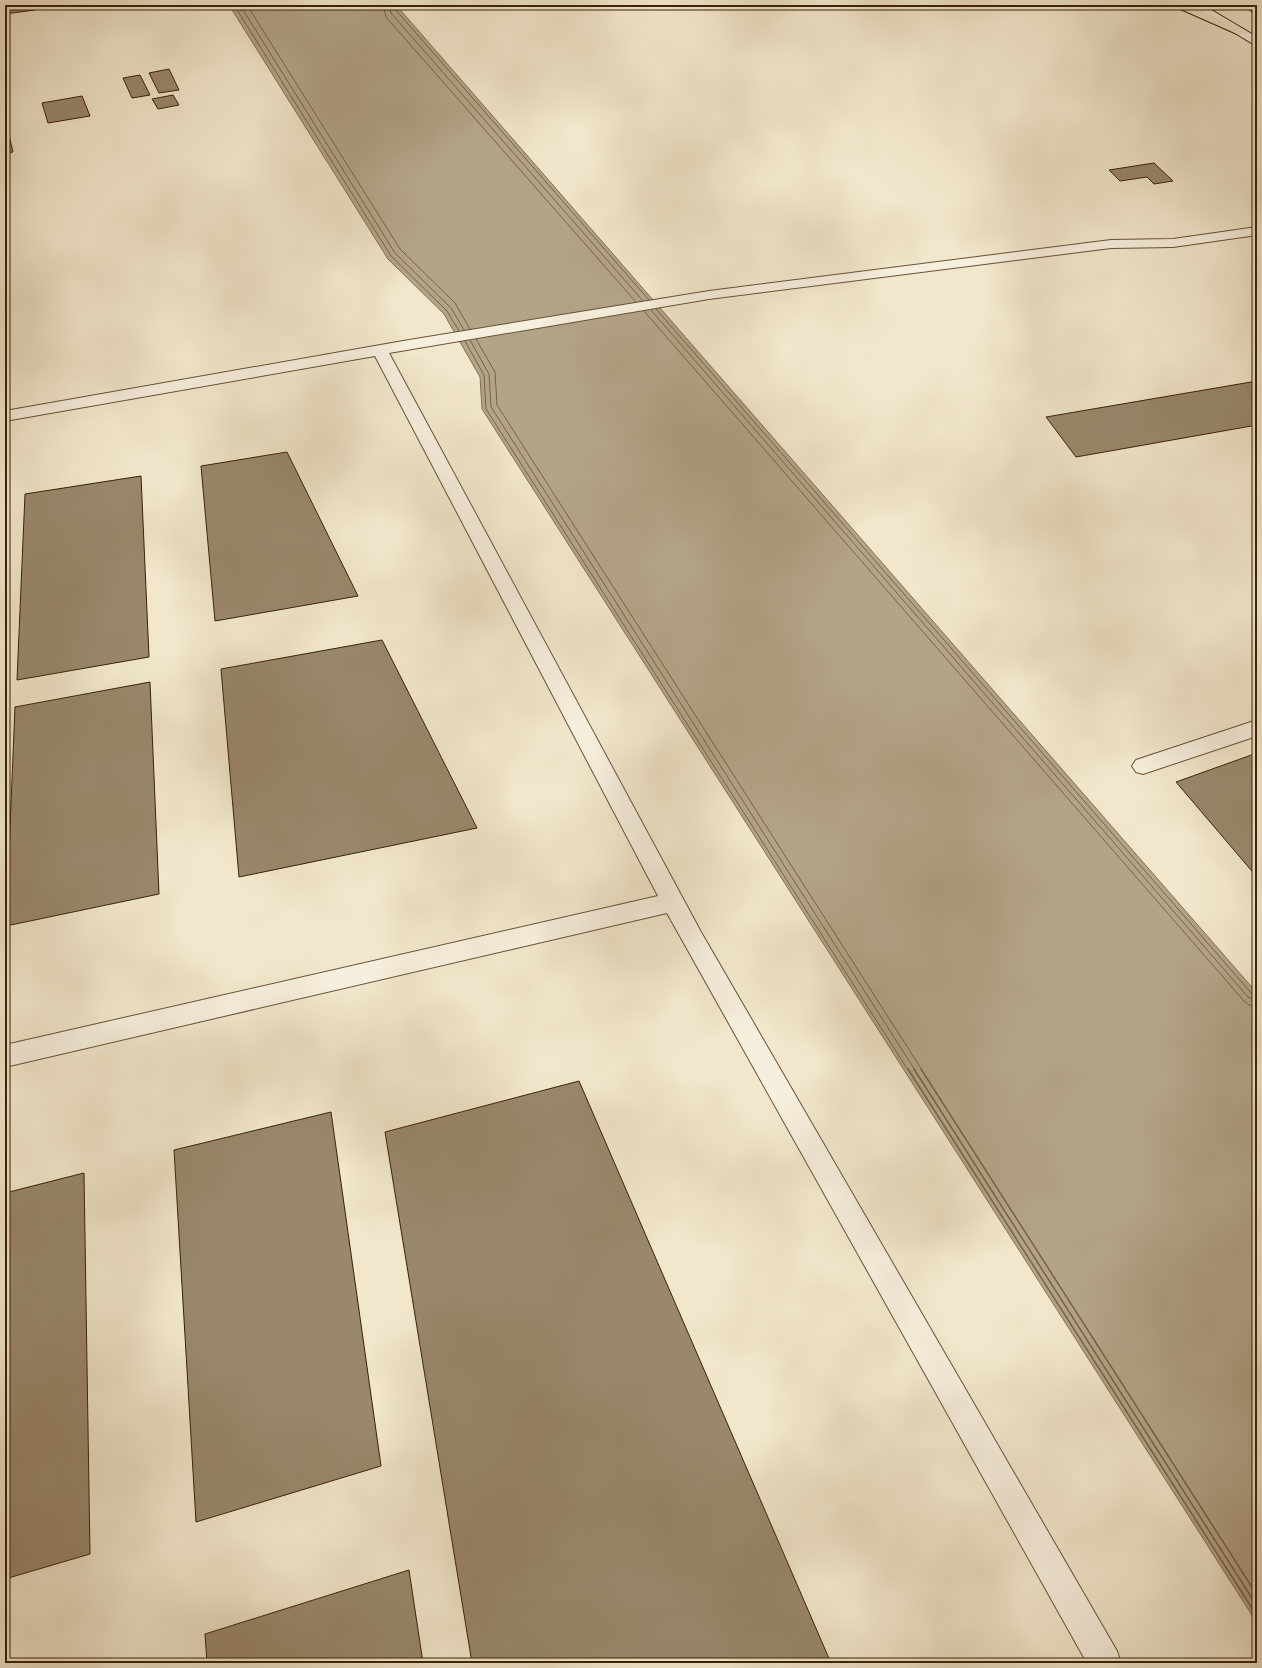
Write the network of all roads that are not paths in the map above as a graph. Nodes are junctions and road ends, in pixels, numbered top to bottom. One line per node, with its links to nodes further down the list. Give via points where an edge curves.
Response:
1 (1180, 5): 6 (main road)
2 (1195, 5): 6 (street)
3 (1246, 5): 5 (street)
4 (1249, 5): 5 (main road)
5 (1257, 11)
6 (1241, 32): 7 (street)
7 (1257, 42)
8 (1160, 230): 10 (street)
9 (1257, 231): 10 (street, via 1174,243)
10 (1111, 244): 11 (street, via 709,295)
11 (392, 348): 12 (street); 15 (street)
12 (5, 416)
13 (1257, 728): 14 (street)
14 (1143, 766)
15 (673, 902): 16 (street); 17 (street)
16 (5, 1056)
17 (1105, 1663)

